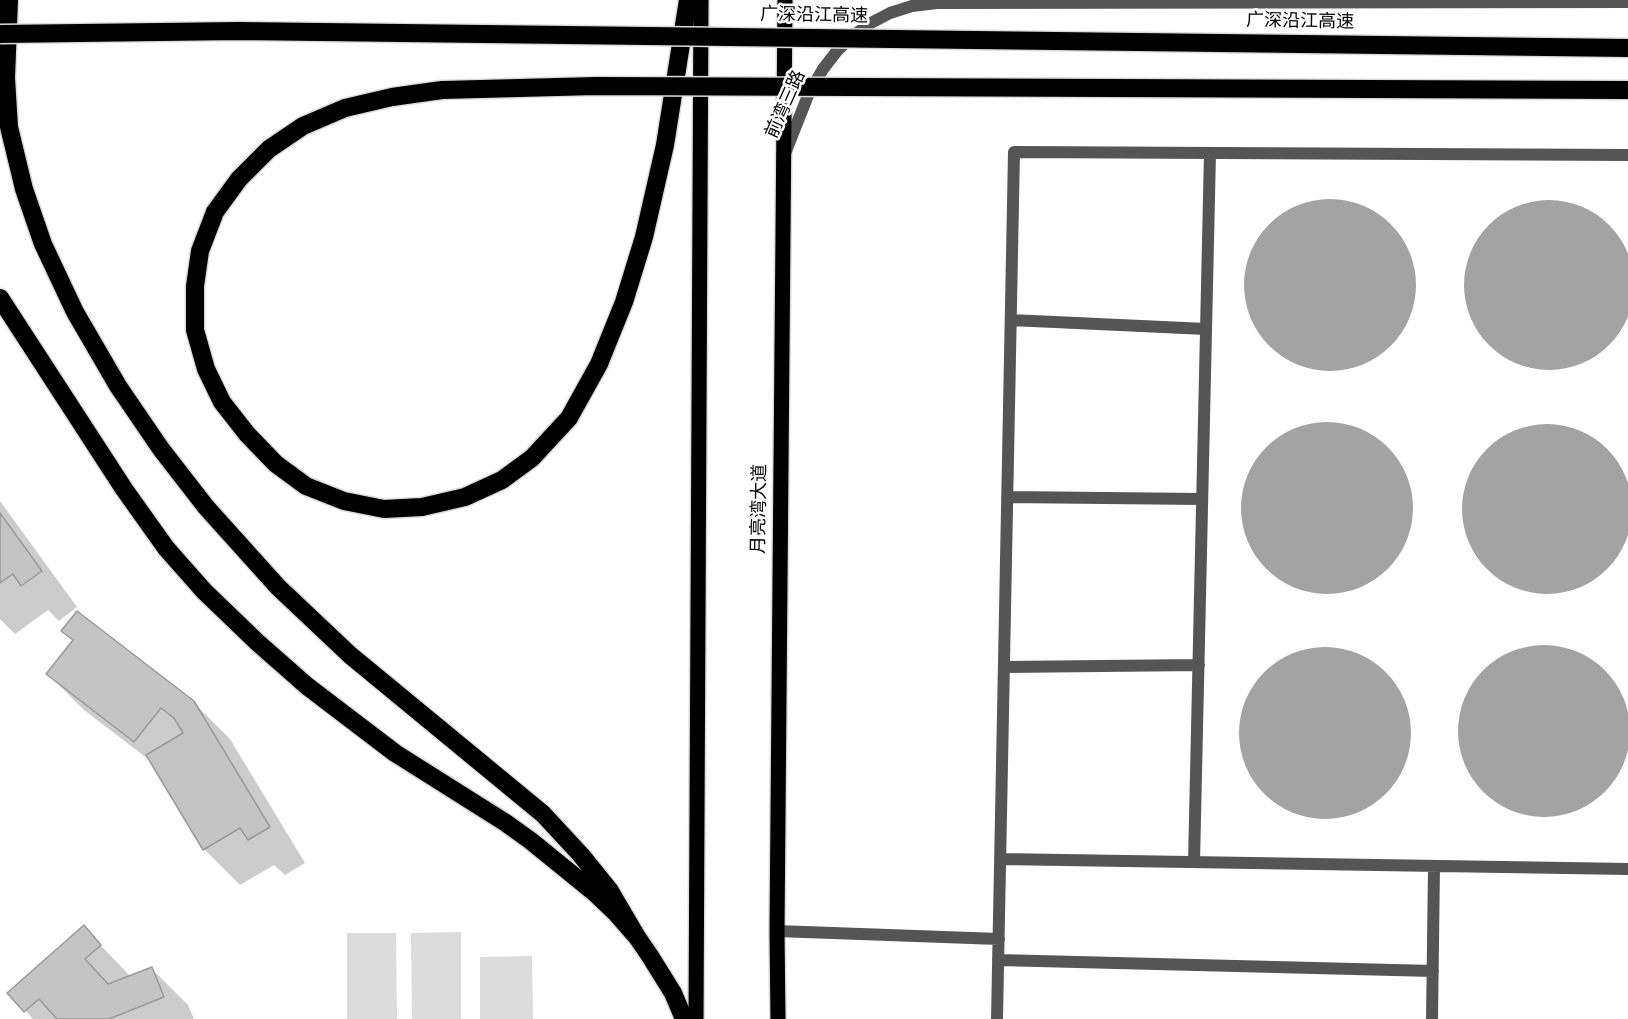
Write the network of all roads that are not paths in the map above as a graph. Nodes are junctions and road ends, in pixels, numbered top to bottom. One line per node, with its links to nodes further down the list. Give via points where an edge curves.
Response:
1 (9, 0): 24 (highway, via 9,128 24,189 43,244 75,312 118,386 206,507 278,587 350,655 543,814 610,891)
2 (688, 0): 8 (highway, bridge, via 665,145 644,237 599,364 569,418 532,458 502,480 465,497 422,507 384,509 344,501 306,486 276,464 222,402 206,369 195,330 200,251 215,212 239,179 269,149 303,126 345,108 442,90 596,86)
3 (701, 0): 29 (main road)
4 (785, 0): 10 (main road, 月亮湾大道)
5 (1628, 2): 10 (street, 前湾三路, via 912,6 869,24 837,51 809,93)
6 (0, 33): 7 (highway, 广深沿江高速, bridge, via 238,31)
7 (1628, 48)
8 (1628, 90)
9 (1210, 153): 11 (street); 13 (street, via 1014,152); 14 (street)
10 (784, 155): 23 (main road, 月亮湾大道)
11 (1628, 155)
12 (0, 298): 24 (highway, via 124,489 166,548 204,591 307,686 395,753 531,841 595,893)
13 (1011, 320): 14 (street); 15 (street)
14 (1206, 329): 16 (street)
15 (1007, 497): 16 (street); 18 (street)
16 (1202, 499): 17 (street)
17 (1198, 665): 18 (street); 20 (street)
18 (1004, 666): 19 (street)
19 (1000, 859): 20 (street); 25 (street)
20 (1194, 862): 21 (street)
21 (1434, 866): 22 (street); 27 (street)
22 (1628, 869)
23 (777, 931): 25 (street); 30 (main road, 月亮湾大道)
24 (637, 937): 28 (highway, via 662,973)
25 (999, 939): 26 (street)
26 (998, 960): 27 (street); 31 (street)
27 (1433, 971): 32 (street)
28 (684, 1019)
29 (696, 1019)
30 (778, 1019)
31 (997, 1019)
32 (1432, 1019)

